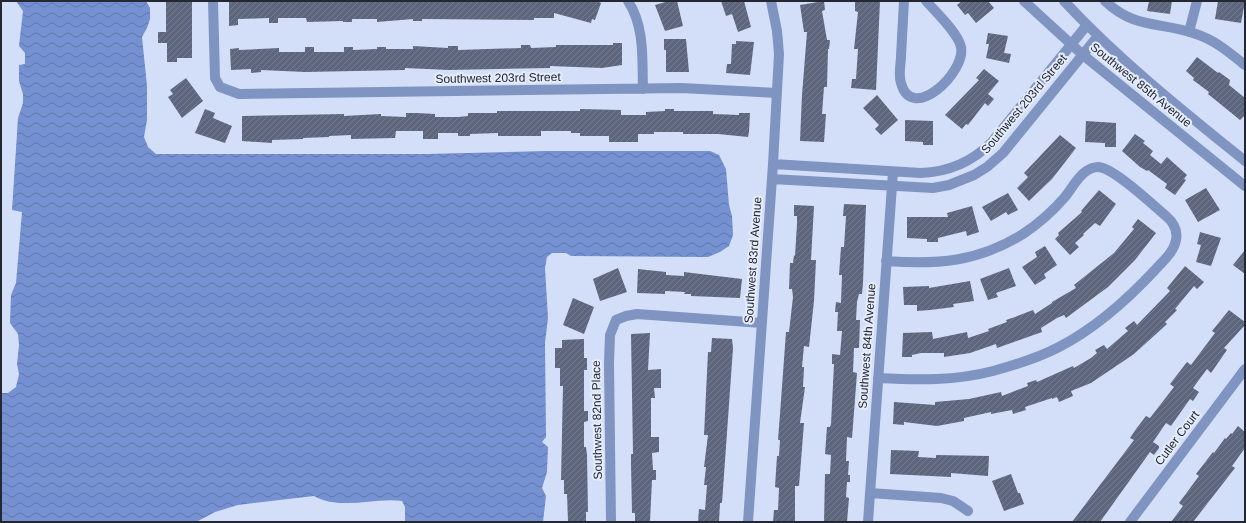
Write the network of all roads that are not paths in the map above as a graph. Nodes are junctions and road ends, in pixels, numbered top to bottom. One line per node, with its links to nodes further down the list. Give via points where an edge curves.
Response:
1 (213, 1): 16 (street, Southwest 203rd Street, via 215,78 220,86 230,92 242,94)
2 (628, 1): 16 (street, via 640,28)
3 (771, 1): 17 (street, Southwest 83rd Avenue, via 779,45)
4 (904, 1): 5 (street, via 900,79 905,92 921,98 937,91 955,68 961,54 958,40)
5 (926, 1)
6 (1024, 1): 13 (street, Southwest 85th Avenue)
7 (1064, 1): 10 (street, Southwest 85th Avenue)
8 (1105, 1): 11 (street, via 1118,13 1135,21)
9 (1196, 1): 11 (street)
10 (1087, 25): 12 (street, Southwest 85th Avenue); 13 (street, Southwest 203rd Street)
11 (1189, 32): 15 (street, via 1222,47)
12 (1098, 36): 14 (street, Southwest 203rd Street); 18 (street, Southwest 85th Avenue, via 1153,86)
13 (1071, 45): 14 (street, Southwest 85th Avenue); 20 (street, Southwest 203rd Street, via 997,137 980,153 966,162 938,172)
14 (1083, 55): 22 (street, Southwest 203rd Street, via 1011,143 988,167 949,185 920,188); 23 (street, Southwest 85th Avenue)
15 (1245, 65)
16 (643, 89): 17 (street, Southwest 203rd Street)
17 (777, 93): 19 (street, Southwest 83rd Avenue)
18 (1245, 161)
19 (773, 164): 20 (street, Southwest 203rd Street); 21 (street, Southwest 83rd Avenue)
20 (893, 172): 22 (street, Southwest 84th Avenue)
21 (772, 179): 22 (street, Southwest 203rd Street); 25 (street, Southwest 83rd Avenue)
22 (891, 186): 24 (street, Southwest 84th Avenue)
23 (1245, 186)
24 (886, 261): 27 (street, Southwest 84th Avenue); 27 (street, via 942,263 992,250 1038,223 1064,198 1082,175 1094,167 1106,168 1116,175 1166,216 1176,231 1176,241 1172,250 1140,286 1100,322 1055,349 1022,362 970,376 938,379)
25 (762, 323): 30 (street, Southwest 82nd Place, via 644,315 626,316 616,320 610,335 609,362); 31 (street, Southwest 83rd Avenue)
26 (1245, 369): 33 (street, Cutler Court)
27 (878, 378): 28 (street, Southwest 84th Avenue)
28 (870, 493): 29 (street, via 941,498 953,501); 32 (street, Southwest 84th Avenue)
29 (968, 511)
30 (611, 522)
31 (748, 522)
32 (868, 522)
33 (1130, 522)

